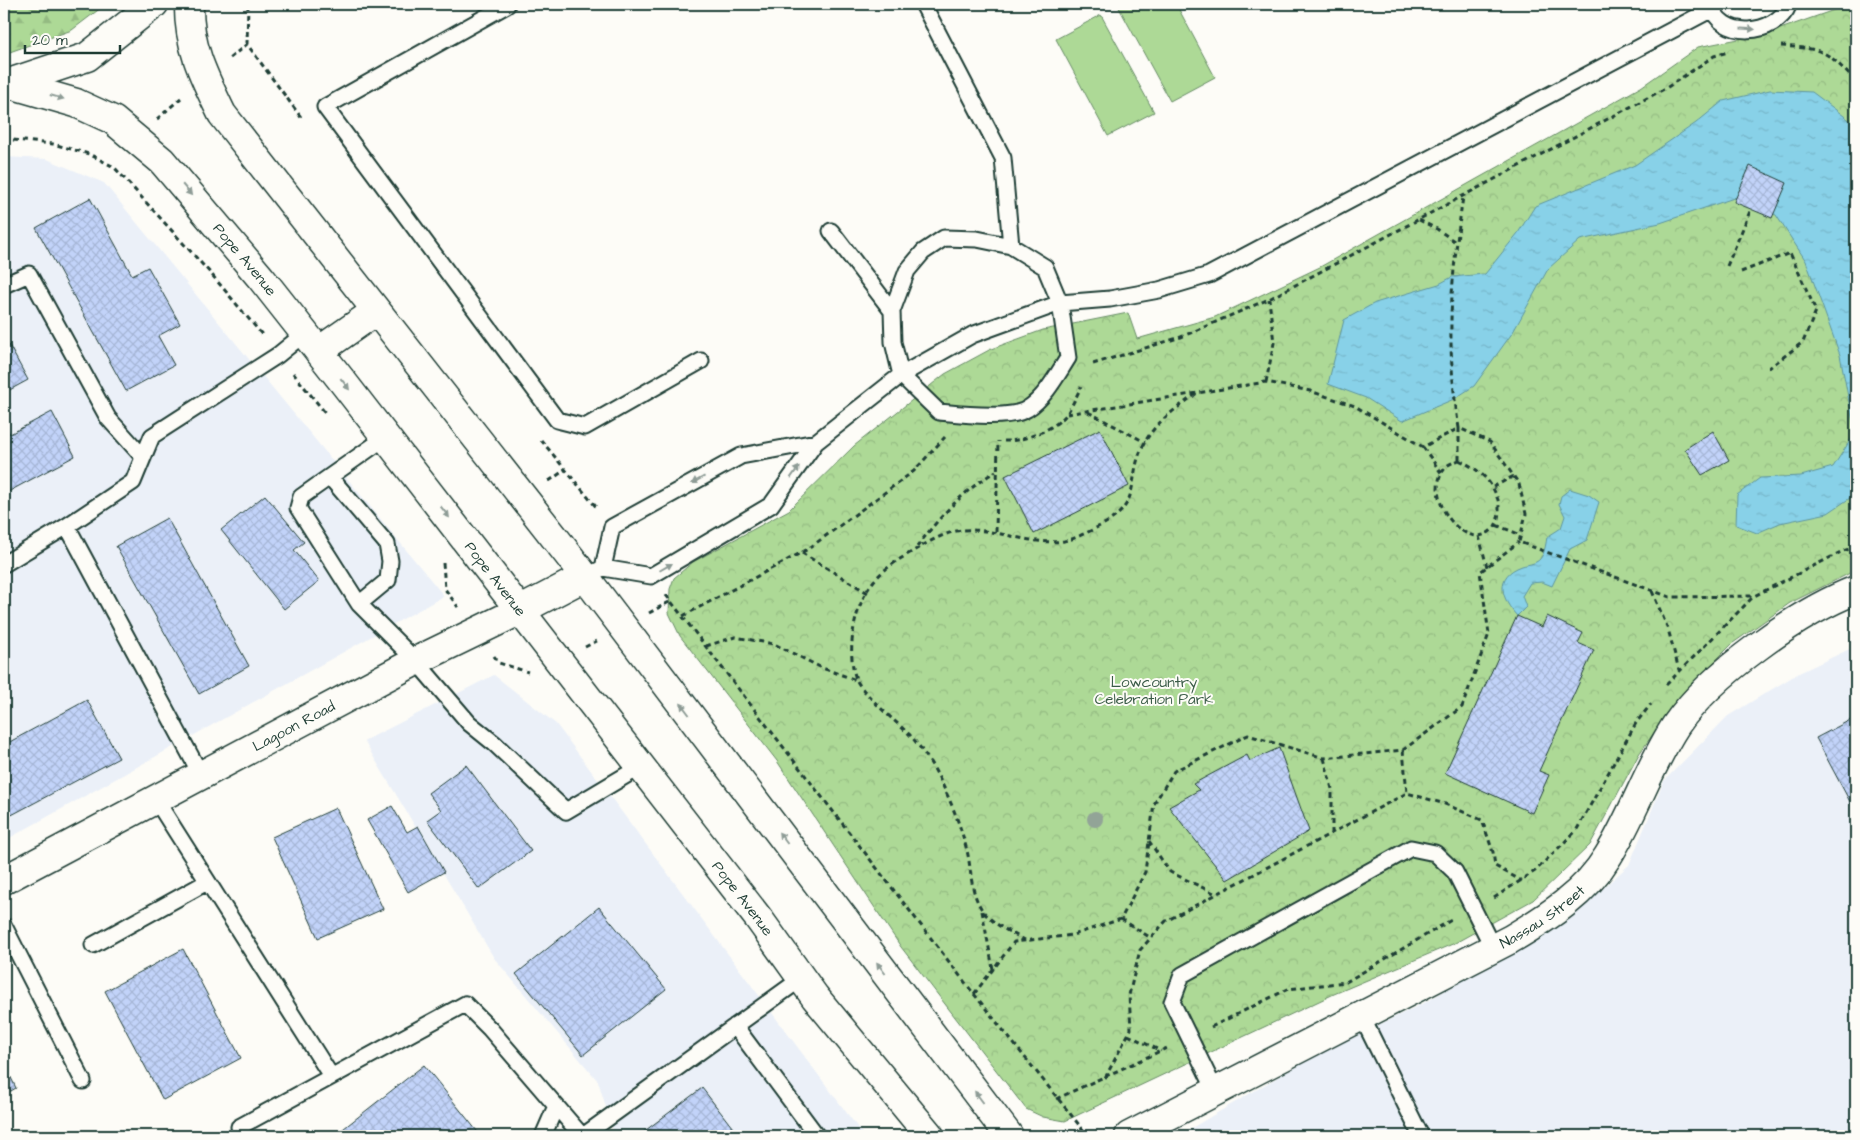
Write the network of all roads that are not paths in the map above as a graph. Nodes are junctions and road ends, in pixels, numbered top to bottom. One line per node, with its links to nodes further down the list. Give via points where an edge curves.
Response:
1 (154, 4): 7 (main road, via 86,57)
2 (189, 4): 12 (main road, via 188,27 198,64 222,114)
3 (924, 4): 9 (lane, via 1003,158)
4 (1789, 4): 6 (lane, one-way to 4, via 1720,20 1740,29 1753,30 1778,20)
5 (507, 5): 15 (lane, via 325,107 557,420 585,427)
6 (1712, 6): 11 (lane, via 1208,275 1110,299)
7 (7, 84): 14 (main road, Pope Avenue, one-way to 14, via 76,103 113,120 162,160)
8 (831, 231): 13 (lane)
9 (1012, 246): 11 (lane, via 1046,267); 13 (lane, via 978,239 944,238 923,252 907,271)
10 (4, 285): 19 (lane, via 29,274 108,418)
11 (1060, 303): 16 (lane, via 972,335); 16 (lane, via 1068,358 1027,410 993,416 939,412)
12 (376, 311): 14 (main road); 23 (main road)
13 (892, 311): 16 (lane, via 893,342)
14 (312, 342): 17 (main road, Pope Avenue, one-way to 17); 19 (lane, via 278,355 152,436)
15 (701, 360)
16 (901, 375): 18 (lane)
17 (386, 436): 20 (lane); 26 (main road, Pope Avenue, one-way to 26)
18 (816, 442): 23 (lane, one-way to 23, via 741,456 612,527); 23 (lane, one-way to 18, via 651,576 771,505)
19 (143, 457): 21 (lane, via 133,482)
20 (330, 476): 25 (lane, via 301,497 298,508); 25 (lane, via 387,544 390,561 388,580)
21 (66, 526): 22 (lane); 29 (lane)
22 (4, 564)
23 (593, 572): 26 (main road, Lagoon Road); 48 (main road, one-way to 23)
24 (1856, 590): 35 (main road, Nassau Street, via 1832,600 1756,649 1697,699 1650,770 1608,858 1562,908)
25 (359, 604): 27 (lane)
26 (521, 610): 27 (main road, Lagoon Road); 28 (main road, Pope Avenue)
27 (416, 661): 28 (lane, via 469,723 566,811); 29 (main road, Lagoon Road)
28 (640, 767): 36 (main road, Pope Avenue)
29 (201, 775): 30 (main road, Lagoon Road)
30 (156, 800): 31 (main road, Lagoon Road); 32 (lane)
31 (4, 880)
32 (207, 882): 34 (lane); 39 (lane)
33 (4, 926): 40 (lane)
34 (93, 945)
35 (1493, 948): 37 (main road, Nassau Street); 41 (lane, via 1455,872 1435,853 1411,848 1182,975 1172,1002)
36 (802, 978): 38 (lane); 47 (main road, Pope Avenue)
37 (1361, 1015): 41 (main road, Nassau Street); 50 (lane)
38 (735, 1026): 45 (lane); 46 (lane)
39 (331, 1076): 42 (lane, via 465,1004); 43 (lane, via 239,1127)
40 (83, 1081)
41 (1216, 1090): 49 (main road, Nassau Street)
42 (556, 1106): 44 (lane); 45 (lane)
43 (245, 1136)
44 (543, 1136)
45 (583, 1136)
46 (816, 1136)
47 (930, 1136)
48 (1009, 1136)
49 (1129, 1136)
50 (1421, 1136)

